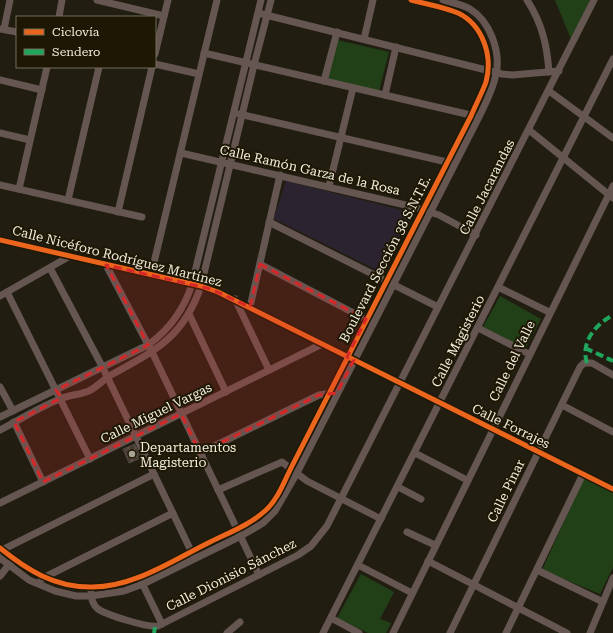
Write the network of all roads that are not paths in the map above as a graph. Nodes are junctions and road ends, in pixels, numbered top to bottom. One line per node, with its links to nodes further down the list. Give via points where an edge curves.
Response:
1 (10, 0): 20 (street)
2 (62, 0): 18 (street)
3 (97, 0): 19 (street)
4 (168, 0): 19 (street)
5 (217, 0): 26 (street)
6 (261, 0): 15 (street)
7 (271, 0): 17 (street)
8 (373, 0): 23 (street)
9 (411, 0): 16 (street)
10 (443, 0): 14 (street)
11 (470, 0): 14 (street)
12 (527, 0): 36 (street, via 545,35)
13 (594, 0): 35 (street, Calle Jacarandas)
14 (464, 6): 16 (street); 37 (street, Boulevard Sección 38 S.N.T.E., via 478,15 489,30 496,52)
15 (258, 13): 17 (street); 28 (street)
16 (457, 13): 34 (street, Boulevard Sección 38 S.N.T.E., via 480,33 487,50)
17 (266, 15): 22 (street); 30 (street)
18 (58, 16)
19 (164, 16): 25 (street)
20 (2, 29): 21 (street)
21 (16, 32)
22 (337, 32): 23 (street); 40 (street)
23 (364, 39): 24 (street)
24 (396, 47): 34 (street); 44 (street)
25 (156, 50)
26 (204, 53): 28 (street); 38 (street)
27 (613, 59): 49 (street, Calle Magisterio)
28 (245, 62): 30 (street); 45 (street)
29 (156, 64): 38 (street)
30 (254, 64): 40 (street); 46 (street)
31 (47, 68): 42 (street)
32 (99, 68): 67 (street)
33 (152, 68): 69 (street)
34 (488, 70): 37 (street); 47 (street, Boulevard Sección 38 S.N.T.E.)
35 (559, 70): 36 (street); 43 (street, Calle Jacarandas)
36 (549, 72): 37 (street, via 512,75)
37 (496, 73): 48 (street, Boulevard Sección 38 S.N.T.E.)
38 (199, 74): 55 (street)
39 (0, 80): 42 (street)
40 (324, 81): 41 (street)
41 (353, 88): 44 (street); 52 (street)
42 (42, 90): 54 (street)
43 (549, 91): 49 (street); 50 (street, Calle Jacarandas)
44 (385, 95): 47 (street)
45 (234, 112): 46 (street); 57 (street)
46 (242, 114): 52 (street); 59 (street)
47 (471, 116): 48 (street); 58 (street, Boulevard Sección 38 S.N.T.E.)
48 (479, 117): 60 (street, Boulevard Sección 38 S.N.T.E.)
49 (584, 117): 53 (street); 56 (street, Calle Magisterio)
50 (529, 130): 56 (street); 72 (street, Calle Jacarandas)
51 (0, 133): 54 (street)
52 (341, 137): 58 (street); 63 (street)
53 (613, 138)
54 (30, 140): 65 (street)
55 (181, 153): 57 (street, Calle Ramón Garza de la Rosa); 78 (street)
56 (563, 158): 66 (street); 83 (street, Calle Magisterio)
57 (222, 161): 59 (street, Calle Ramón Garza de la Rosa); 80 (street)
58 (447, 162): 60 (street); 68 (street, Boulevard Sección 38 S.N.T.E.)
59 (231, 164): 61 (street, Calle Ramón Garza de la Rosa); 82 (street)
60 (455, 164): 68 (street, Boulevard Sección 38 S.N.T.E.)
61 (280, 175): 63 (street, Calle Ramón Garza de la Rosa); 71 (street)
62 (0, 185): 65 (street)
63 (329, 186): 68 (street, Calle Ramón Garza de la Rosa)
64 (613, 186): 66 (street, Calle del Valle)
65 (19, 189): 67 (street)
66 (611, 196): 88 (street, Calle del Valle)
67 (68, 200): 69 (street)
68 (426, 210): 72 (street, Calle Ramón Garza de la Rosa); 79 (street, Boulevard Sección 38 S.N.T.E.); 81 (street, Boulevard Sección 38 S.N.T.E.)
69 (118, 212): 70 (street)
70 (142, 217)
71 (269, 222): 75 (street); 79 (street)
72 (476, 235): 87 (street, Calle Jacarandas)
73 (0, 240): 74 (street, Calle Nicéforo Rodríguez Martínez)
74 (70, 256): 76 (street, Calle Nicéforo Rodríguez Martínez); 77 (street)
75 (260, 264): 86 (street); 90 (street)
76 (106, 265): 78 (street, Calle Nicéforo Rodríguez Martínez); 94 (street)
77 (50, 268): 84 (street); 99 (street)
78 (151, 275): 80 (street, Calle Nicéforo Rodríguez Martínez)
79 (386, 281): 81 (street); 90 (street, Boulevard Sección 38 S.N.T.E.)
80 (192, 284): 82 (street, Calle Nicéforo Rodríguez Martínez); 94 (street, via 179,314 164,332)
81 (393, 285): 87 (street); 91 (street, Boulevard Sección 38 S.N.T.E.)
82 (201, 286): 85 (street, Calle Nicéforo Rodríguez Martínez); 89 (street)
83 (498, 287): 88 (street); 92 (street, Calle Magisterio)
84 (3, 294): 105 (street)
85 (235, 300): 86 (street, Calle Nicéforo Rodríguez Martínez); 100 (street)
86 (250, 307): 93 (street, Calle Nicéforo Rodríguez Martínez)
87 (438, 307): 103 (street, Calle Jacarandas)
88 (549, 312): 96 (street, Calle del Valle)
89 (189, 314): 95 (street, via 171,337); 106 (street)
90 (366, 319): 91 (street); 97 (street, Boulevard Sección 38 S.N.T.E.)
91 (373, 323): 98 (street, Boulevard Sección 38 S.N.T.E.)
92 (478, 328): 96 (street); 110 (street, Calle Magisterio)
93 (322, 344): 97 (street, Calle Nicéforo Rodríguez Martínez); 100 (street, Calle Miguel Vargas)
94 (148, 345): 95 (street); 99 (street)
95 (152, 352): 102 (street); 113 (street)
96 (529, 354): 116 (street, Calle del Valle)
97 (347, 357): 98 (street, Calle Nicéforo Rodríguez Martínez); 107 (street, Boulevard Sección 38 S.N.T.E.)
98 (354, 360): 103 (street, Calle Nicéforo Rodríguez Martínez); 108 (street, Boulevard Sección 38 S.N.T.E.)
99 (103, 368): 102 (street); 105 (street)
100 (269, 370): 106 (street, Calle Miguel Vargas)
101 (613, 374): 111 (street, Calle Pinar, via 587,362 580,368)
102 (108, 378): 109 (street, via 87,392); 119 (street)
103 (399, 383): 110 (street, Calle Forrajes); 132 (street, Calle Dionisio Sánchez)
104 (0, 387): 112 (street)
105 (56, 390): 109 (street); 112 (street)
106 (226, 392): 113 (street, Calle Miguel Vargas)
107 (328, 393): 108 (street); 121 (street, via 319,395); 124 (street, Boulevard Sección 38 S.N.T.E.)
108 (337, 393): 124 (street, Boulevard Sección 38 S.N.T.E.)
109 (61, 398): 115 (street); 123 (street)
110 (440, 403): 116 (street, Calle Forrajes); 122 (street, Calle Magisterio)
111 (562, 405): 118 (street); 120 (street, Calle Pinar)
112 (13, 411): 114 (street)
113 (181, 414): 119 (street, Calle Miguel Vargas); 121 (street)
114 (0, 417)
115 (14, 422): 117 (street); 128 (street)
116 (492, 428): 120 (street, Calle Forrajes); 127 (street, Calle del Valle)
117 (0, 430)
118 (613, 432)
119 (136, 436): 123 (street, Calle Miguel Vargas); 125 (street)
120 (539, 451): 126 (street, Calle Forrajes); 157 (street, Calle Pinar)
121 (200, 453): 131 (street)
122 (415, 453): 127 (street); 129 (street, Calle Magisterio)
123 (90, 459): 128 (street, Calle Miguel Vargas)
124 (294, 471): 131 (street, via 285,462 279,462); 132 (street); 137 (street, Boulevard Sección 38 S.N.T.E., via 271,505); 139 (street, Boulevard Sección 38 S.N.T.E., via 280,504 270,518)
125 (154, 474): 135 (street); 141 (street)
126 (583, 474): 130 (street, Calle Forrajes); 149 (street)
127 (467, 480): 140 (street, Calle del Valle)
128 (43, 482): 134 (street, Calle Miguel Vargas)
129 (398, 488): 133 (street); 136 (street, Calle Magisterio)
130 (613, 489)
131 (218, 490): 137 (street)
132 (341, 498): 136 (street); 150 (street, Calle Dionisio Sánchez, via 327,526 311,546 298,556)
133 (422, 499)
134 (0, 503)
135 (173, 513): 142 (street); 153 (street)
136 (381, 519): 148 (street, Calle Magisterio)
137 (237, 529): 139 (street); 142 (street, Boulevard Sección 38 S.N.T.E.)
138 (407, 532): 140 (street)
139 (241, 536): 145 (street, Boulevard Sección 38 S.N.T.E.); 150 (street)
140 (436, 545): 146 (street, Calle del Valle)
141 (1, 550): 144 (street, Boulevard Sección 38 S.N.T.E.)
142 (192, 551): 145 (street); 152 (street, Boulevard Sección 38 S.N.T.E.)
143 (0, 558): 147 (street, Boulevard Sección 38 S.N.T.E.)
144 (13, 558): 147 (street); 153 (street, Boulevard Sección 38 S.N.T.E.)
145 (195, 558): 156 (street, Boulevard Sección 38 S.N.T.E.)
146 (428, 561): 157 (street); 159 (street, Calle del Valle)
147 (8, 565): 151 (street); 155 (street, Boulevard Sección 38 S.N.T.E.)
148 (358, 565): 159 (street); 163 (street, Calle Magisterio)
149 (537, 570): 161 (street); 162 (street)
150 (259, 575): 165 (street, Calle Dionisio Sánchez)
151 (0, 576)
152 (139, 577): 156 (street); 158 (street, Boulevard Sección 38 S.N.T.E., via 111,586)
153 (43, 578): 155 (street); 158 (street, Boulevard Sección 38 S.N.T.E., via 70,586)
154 (613, 578): 161 (street)
155 (34, 583): 160 (street, Boulevard Sección 38 S.N.T.E., via 65,594)
156 (143, 584): 160 (street, Boulevard Sección 38 S.N.T.E., via 118,593); 165 (street)
157 (474, 585): 162 (street); 170 (street, Calle Pinar)
158 (91, 588): 160 (street)
159 (412, 593): 169 (street, Calle del Valle)
160 (91, 596): 165 (street, Calle Dionisio Sánchez, via 94,604 102,611 151,626)
161 (603, 602): 173 (street)
162 (518, 608): 171 (street); 172 (street)
163 (331, 618): 167 (street, Calle Magisterio); 168 (street)
164 (240, 622): 166 (street)
165 (162, 624)
166 (227, 633)
167 (323, 633)
168 (359, 633)
169 (393, 633)
170 (450, 633)
171 (506, 633)
172 (567, 633)
173 (590, 633)

